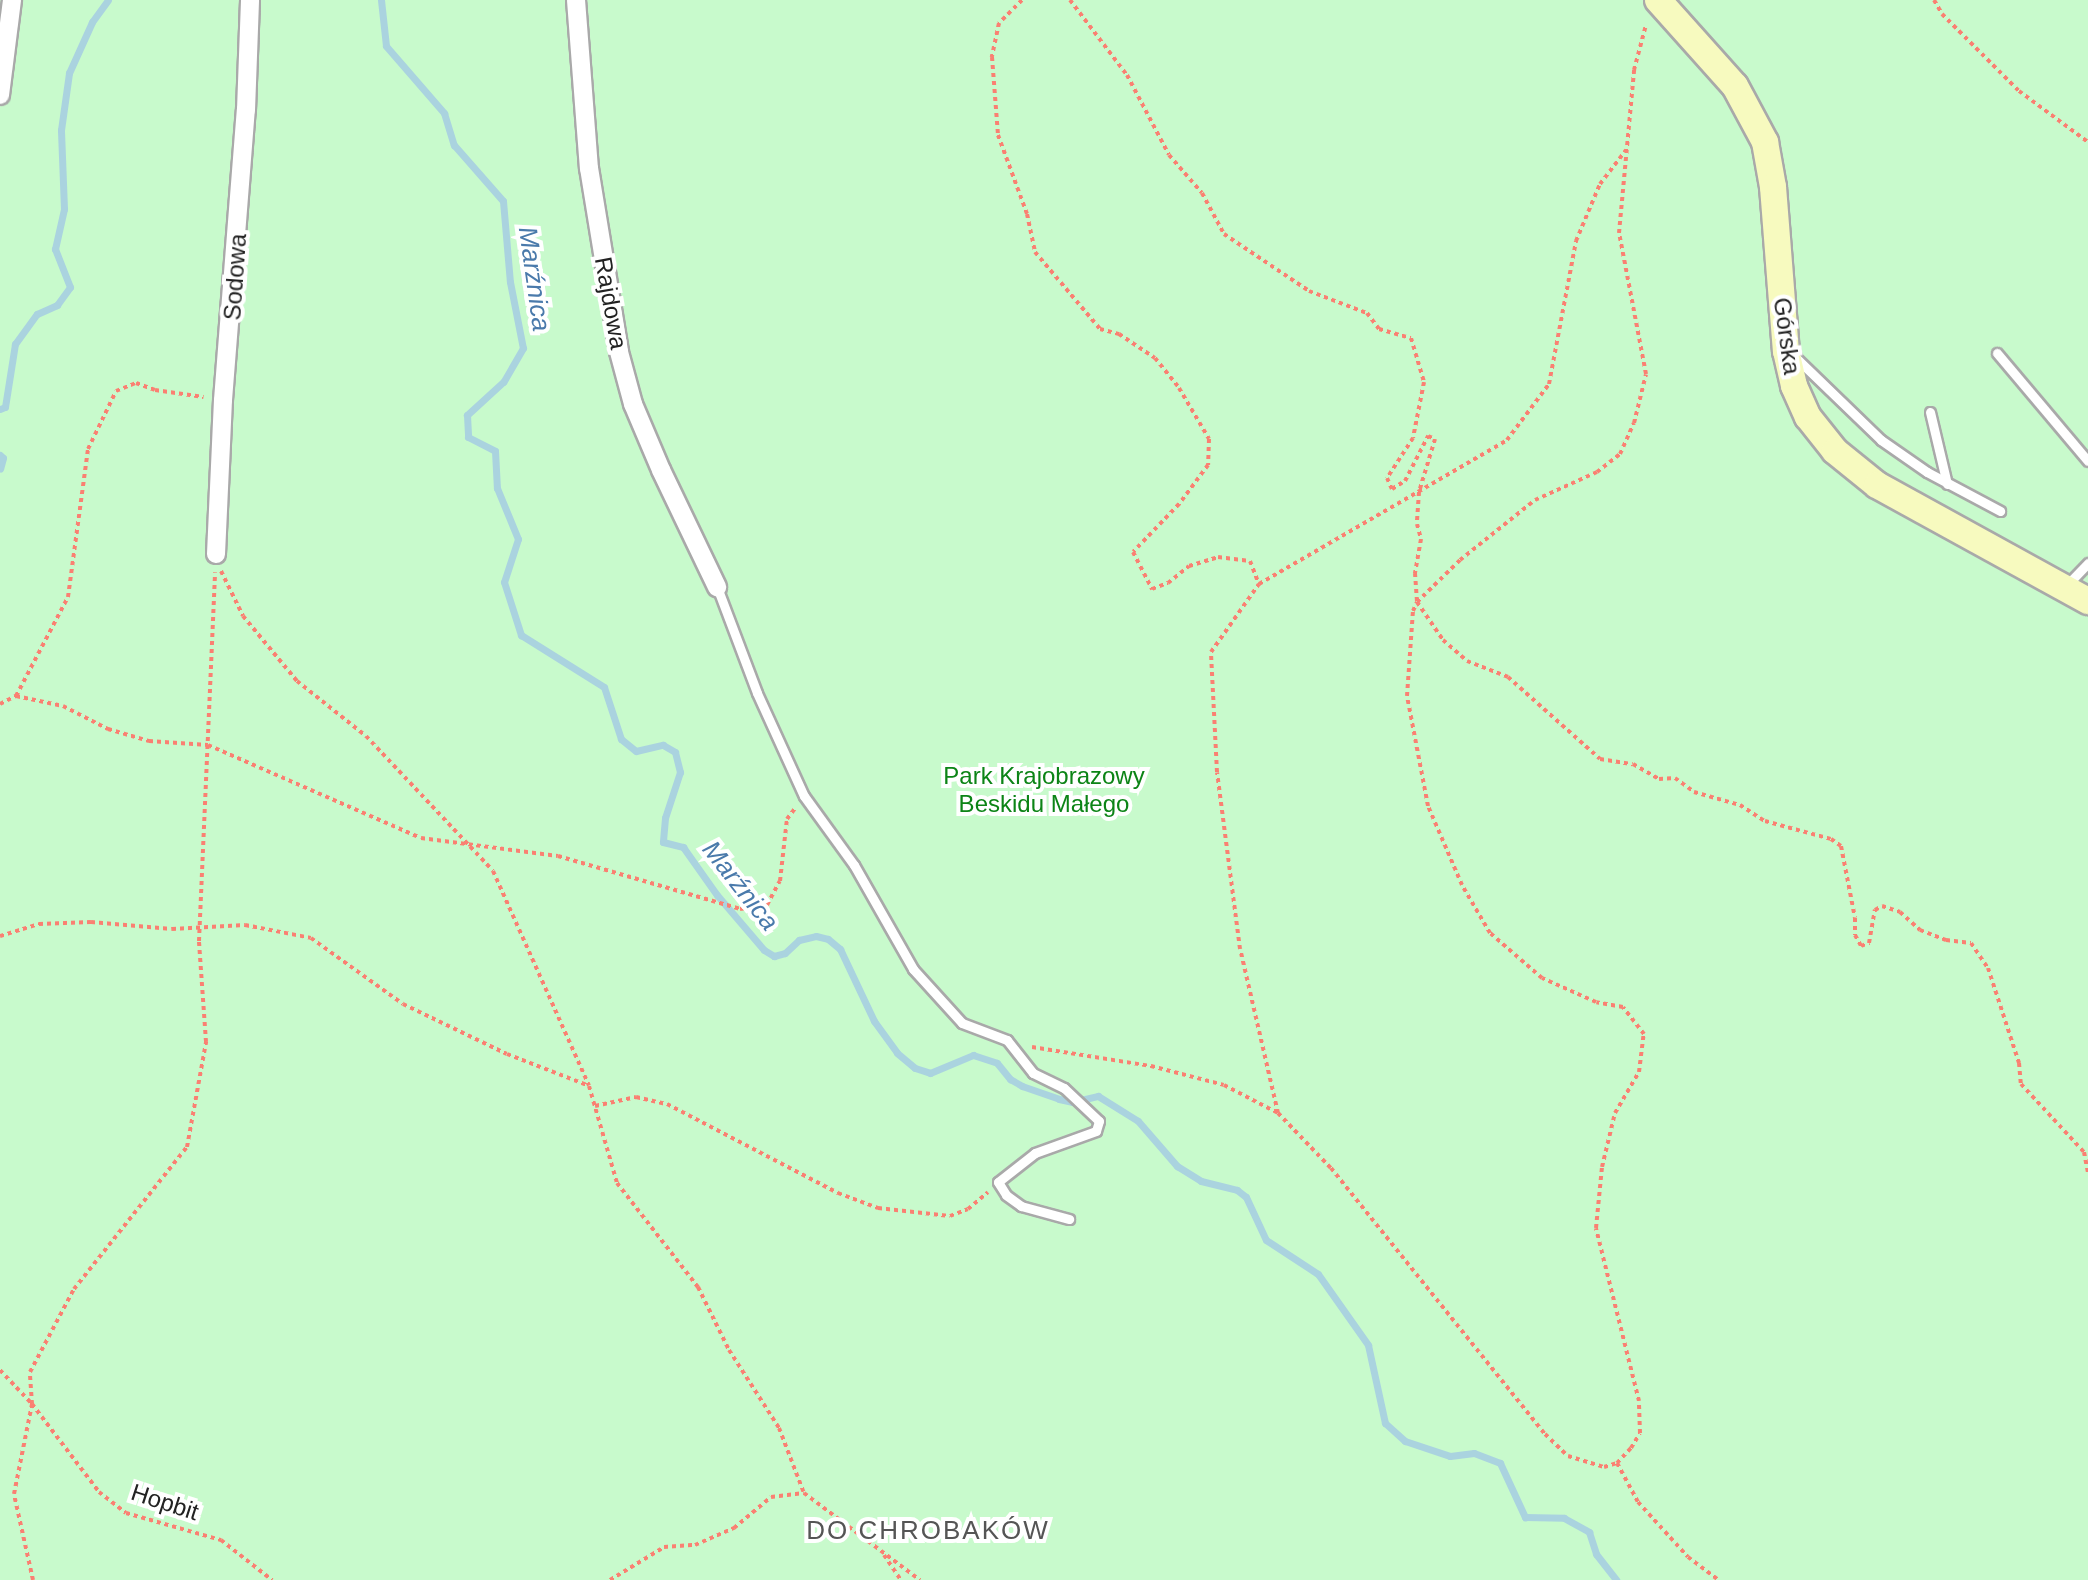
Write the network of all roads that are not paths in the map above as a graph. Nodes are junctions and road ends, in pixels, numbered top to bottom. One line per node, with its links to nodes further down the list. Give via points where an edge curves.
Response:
1 (12, 0): 5 (street)
2 (250, 0): 12 (street, Sodowa)
3 (576, 0): 14 (street, Rajdowa, via 589,168 619,352 633,404)
4 (1659, 1): 6 (street, Górska, via 1735,86 1765,142)
5 (0, 95)
6 (1786, 351): 10 (lane, via 1816,373 1881,440); 15 (street, Górska, via 1808,417 1857,470 1898,500)
7 (1997, 353): 9 (lane)
8 (1930, 412): 10 (lane)
9 (2088, 461)
10 (1947, 484): 11 (lane)
11 (2000, 511)
12 (216, 554)
13 (2088, 563): 15 (lane)
14 (717, 587): 17 (lane, via 804,796 854,865 913,969 962,1023 1007,1040 1033,1073 1064,1088 1099,1121 1096,1131 1035,1153 998,1182 1021,1206)
15 (2063, 588): 16 (street, Górska)
16 (2088, 601)
17 (1069, 1219)

